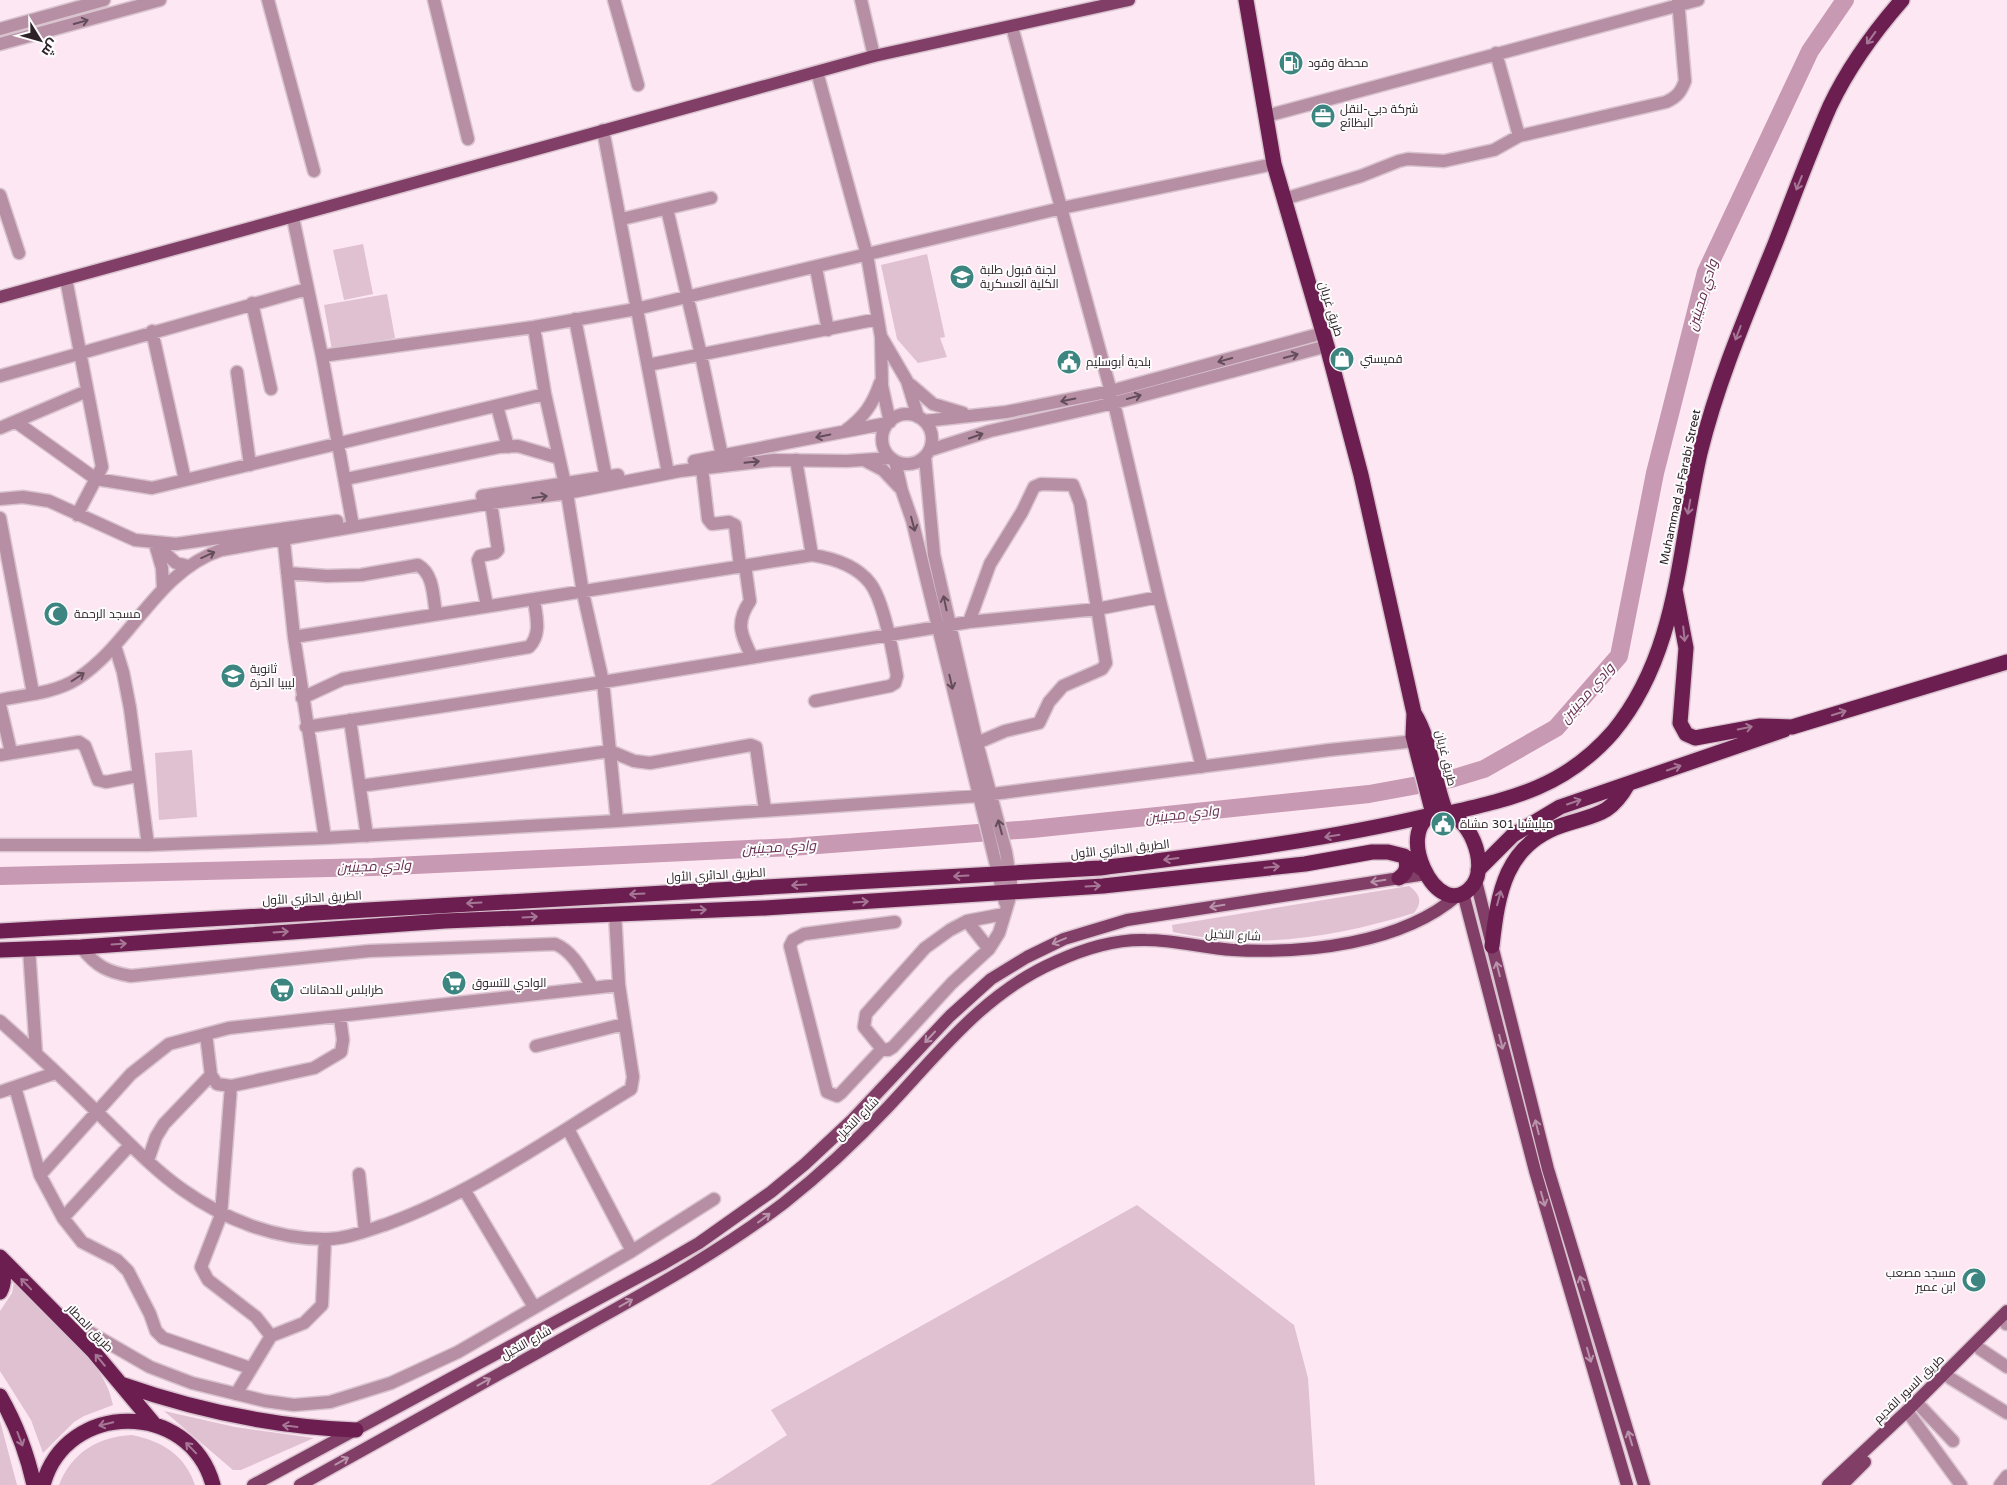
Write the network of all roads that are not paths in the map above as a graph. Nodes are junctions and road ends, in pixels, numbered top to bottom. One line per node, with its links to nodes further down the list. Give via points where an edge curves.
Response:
1 (104, 0): 12 (street); 13 (street)
2 (160, 0): 12 (street)
3 (268, 0): 27 (street)
4 (434, 0): 25 (street)
5 (614, 0): 21 (street)
6 (861, 0): 19 (street)
7 (1129, 0): 14 (main road)
8 (1246, 0): 22 (highway, طريق غريان)
9 (1698, 0): 11 (street)
10 (1902, 0): 98 (highway, Muhammad al-Farabi Street, one-way to 98, via 1864,48 1830,106 1738,332 1703,443)
11 (1679, 2): 18 (street); 24 (street, via 1685,81 1675,98)
12 (107, 15): 16 (street, one-way to 12)
13 (19, 23): 15 (street); 16 (street)
14 (1012, 26): 19 (main road); 31 (street)
15 (0, 29)
16 (25, 37): 17 (street)
17 (0, 44)
18 (1496, 53): 22 (street); 24 (street)
19 (874, 56): 20 (main road)
20 (818, 72): 23 (main road); 36 (street)
21 (638, 85)
22 (1266, 116): 26 (highway, طريق غريان)
23 (603, 130): 33 (main road); 34 (street)
24 (1519, 136): 30 (street, via 1494,150 1444,161 1408,159)
25 (468, 139)
26 (1274, 164): 30 (highway, طريق غريان); 31 (street)
27 (314, 171)
28 (0, 195): 35 (street)
29 (711, 198): 32 (street)
30 (1284, 199): 50 (highway, طريق غريان)
31 (1062, 208): 36 (street); 62 (street)
32 (667, 209): 34 (street); 41 (street)
33 (293, 218): 38 (main road); 39 (street)
34 (622, 219): 43 (street)
35 (19, 253)
36 (867, 255): 37 (street); 45 (street)
37 (816, 268): 41 (street); 47 (street)
38 (66, 279): 40 (main road); 51 (street)
39 (307, 289): 42 (street); 53 (street)
40 (0, 297)
41 (688, 297): 43 (street); 52 (street)
42 (252, 303): 48 (street); 59 (street)
43 (636, 309): 44 (street); 54 (street)
44 (575, 319): 46 (street); 81 (street)
45 (878, 319): 47 (street); 49 (street)
46 (534, 327): 53 (street); 61 (street)
47 (828, 330): 52 (street)
48 (152, 332): 51 (street); 84 (street)
49 (881, 336): 56 (street); 58 (street)
50 (1325, 340): 62 (street); 119 (highway, طريق غريان, via 1361,474)
51 (80, 354): 57 (street); 60 (street)
52 (702, 355): 54 (street); 73 (street)
53 (322, 356): 70 (street)
54 (648, 365): 80 (street)
55 (237, 372): 78 (street)
56 (882, 375): 67 (street); 69 (street, via 871,406 861,419)
57 (0, 376)
58 (907, 381): 64 (street, via 933,404); 65 (street)
59 (270, 389)
60 (87, 391): 66 (street); 82 (street, via 102,467)
61 (545, 394): 63 (street); 74 (street)
62 (1112, 397): 64 (street, one-way to 64); 72 (street, one-way to 62); 101 (street)
63 (497, 406): 70 (street); 71 (street)
64 (972, 415): 65 (street)
65 (921, 419): 67 (street, via 903,414); 72 (street, via 932,434)
66 (16, 422): 68 (street); 82 (street)
67 (889, 422): 69 (street); 75 (street, via 882,437 883,445)
68 (0, 428)
69 (843, 432): 73 (street, one-way to 73)
70 (340, 444): 78 (street); 83 (street)
71 (508, 447): 74 (street, via 518,446); 83 (street)
72 (927, 453): 75 (street, via 910,464); 107 (street, one-way to 72, via 934,555)
73 (722, 456): 80 (street)
74 (559, 458): 85 (street)
75 (893, 459): 77 (street); 86 (street)
76 (796, 460): 77 (street); 79 (street, one-way to 76); 94 (street)
77 (864, 460): 86 (street, via 883,470)
78 (250, 465): 84 (street)
79 (702, 468): 80 (street); 95 (street, via 709,522 735,525)
80 (667, 470): 81 (street); 85 (street)
81 (606, 477): 85 (street)
82 (96, 479): 84 (street, via 152,488); 89 (street)
83 (346, 479): 91 (street)
84 (184, 480)
85 (566, 487): 88 (street, one-way to 85); 91 (street); 100 (street)
86 (902, 491): 107 (street, one-way to 107)
87 (0, 499): 89 (street, via 23,497 49,501)
88 (491, 503): 91 (street); 103 (street, via 498,550 480,556 478,560)
89 (76, 515): 93 (street, via 135,540)
90 (0, 518): 114 (street)
91 (353, 522): 92 (street)
92 (283, 535): 93 (street, via 216,537); 96 (street, one-way to 92, via 208,554); 97 (street)
93 (156, 544): 96 (street, via 176,563); 99 (street)
94 (812, 555): 95 (street); 108 (street, via 834,558 862,574 879,601)
95 (743, 565): 100 (street); 111 (street, via 750,601 742,612 741,635)
96 (188, 566): 99 (street)
97 (287, 573): 105 (street, via 361,575 418,565 426,570 430,580); 109 (street)
98 (1674, 586): 122 (highway, one-way to 122, via 1686,648 1680,722 1683,731 1699,738 1760,726); 134 (highway, Muhammad al-Farabi Street, via 1663,643 1650,674 1633,704 1600,745 1564,775 1538,789)
99 (164, 588): 110 (street)
100 (583, 593): 102 (street); 113 (street)
101 (1158, 597): 104 (street); 128 (street)
102 (534, 599): 103 (street); 115 (street, via 537,633 536,640 528,647 343,679)
103 (487, 606): 105 (street)
104 (1097, 609): 106 (street); 106 (street, via 1078,492 1072,485 1041,484 1034,487 990,564); 124 (street, via 1106,663 1102,669 1064,686 1049,702 1039,723 1006,731)
105 (436, 614): 109 (street)
106 (969, 622): 107 (street)
107 (944, 626): 108 (street); 124 (street); 132 (street, one-way to 132)
108 (888, 635): 111 (street); 117 (street, via 897,676 895,683)
109 (294, 637): 115 (street)
110 (116, 646): 114 (street, one-way to 110, via 59,688 76,680); 129 (street, via 130,708)
111 (752, 657): 113 (street)
112 (2007, 662): 122 (highway, one-way to 112)
113 (603, 682): 120 (street); 125 (street)
114 (33, 693): 116 (street)
115 (302, 698): 121 (street)
116 (0, 700)
117 (815, 701)
118 (0, 705): 126 (street)
119 (1414, 713): 123 (highway, طريق غريان); 127 (highway, طريق غريان, via 1425,732)
120 (350, 720): 121 (street); 131 (street)
121 (306, 727): 137 (street)
122 (1792, 727): 130 (highway, one-way to 122)
123 (1415, 741): 127 (highway, طريق غريان); 128 (street)
124 (977, 743): 132 (street)
125 (610, 751): 131 (street); 133 (street, via 634,761 650,763 754,745); 135 (street)
126 (5, 754): 129 (street, via 79,742 85,746 98,780 106,782)
127 (1425, 764): 134 (highway, طريق غريان)
128 (1202, 767): 132 (street)
129 (137, 776): 139 (street)
130 (1628, 784): 143 (highway, one-way to 130, via 1500,845 1534,820 1560,807); 151 (highway, one-way to 130, via 1496,909 1512,863 1546,833 1607,810 1619,800)
131 (360, 786): 136 (street)
132 (986, 800): 133 (street); 142 (street, via 993,856); 142 (street, one-way to 132, via 1006,852)
133 (765, 810): 135 (street)
134 (1439, 814): 141 (highway, via 1423,824 1419,839 1419,855); 142 (highway, الطريق الدائري الأول, one-way to 142, via 1358,832 1259,848 1100,868); 143 (highway, via 1461,821 1470,833 1476,850)
135 (617, 821): 136 (street)
136 (367, 836): 137 (street)
137 (324, 838): 139 (street)
138 (0, 844): 139 (street)
139 (148, 845)
140 (1404, 856): 141 (highway); 144 (highway, via 1406,871); 146 (highway, one-way to 140, via 1304,864 1372,852)
141 (1425, 872): 144 (main road); 145 (highway, via 1441,892)
142 (1004, 873): 146 (street); 150 (highway, الطريق الدائري الأول, one-way to 150)
143 (1477, 875): 145 (highway); 151 (main road)
144 (1399, 878): 200 (main road, one-way to 200, via 1127,920 1084,932 1033,953 977,991 828,1143 736,1218 661,1265)
145 (1460, 894): 207 (main road, شارع النخيل, one-way to 145, via 671,1279 749,1229 856,1140 977,1012 1038,970 1088,950 1128,941 1157,940 1253,950 1337,944 1418,921); 208 (main road, one-way to 208, via 1535,1171)
146 (1006, 900): 147 (highway, one-way to 146); 148 (street); 153 (street, via 999,933)
147 (615, 913): 152 (highway, one-way to 147); 156 (street)
148 (967, 921): 153 (street); 163 (street, via 925,948 866,1014 864,1027)
149 (895, 922): 163 (street, via 804,934 793,940 790,946 827,1092 837,1096 841,1093)
150 (0, 931)
151 (1492, 946): 209 (main road, one-way to 151, via 1561,1214)
152 (81, 947): 154 (highway); 157 (street, via 94,963 131,976 369,951 555,944 563,947 574,959)
153 (989, 948): 163 (street, via 893,1047)
154 (29, 949): 155 (highway); 164 (street)
155 (0, 950)
156 (619, 985): 157 (street); 160 (street)
157 (593, 988): 158 (street)
158 (340, 1017): 161 (street, via 229,1028); 167 (street, via 341,1052 330,1060 314,1068)
159 (0, 1021): 164 (street)
160 (624, 1024): 162 (street); 171 (street, via 631,1089)
161 (206, 1034): 166 (street); 170 (street, via 169,1044 131,1074)
162 (536, 1046)
163 (882, 1049)
164 (36, 1052): 165 (street)
165 (56, 1073): 168 (street); 170 (street)
166 (210, 1075): 167 (street, via 217,1084); 173 (street, via 164,1124)
167 (230, 1086): 178 (street)
168 (15, 1087): 169 (street); 175 (street)
169 (0, 1092)
170 (97, 1112): 172 (street); 175 (street)
171 (568, 1129): 176 (street); 182 (street)
172 (130, 1145): 173 (street); 179 (street)
173 (148, 1160): 178 (street, via 182,1190)
174 (359, 1174): 180 (street)
175 (40, 1175): 179 (street)
176 (465, 1191): 180 (street, via 420,1212); 185 (street)
177 (714, 1198): 182 (street)
178 (221, 1214): 181 (street, via 271,1232); 188 (street, via 201,1267 203,1275 256,1317)
179 (63, 1218): 191 (street, via 82,1242 117,1260 128,1271 156,1332 163,1338)
180 (365, 1231): 181 (street)
181 (325, 1239): 188 (street, via 322,1305 304,1323)
182 (632, 1251): 185 (street)
183 (0, 1258): 184 (highway, via 4,1274); 186 (highway, طريق المطار, one-way to 183)
184 (0, 1292)
185 (534, 1307): 194 (street, via 458,1352 362,1394 330,1402 294,1405)
186 (52, 1310): 193 (highway, طريق المطار, one-way to 186); 194 (street, via 150,1367 192,1383)
187 (2007, 1320): 189 (main road, طريق السور القديم); 198 (main road, طريق السور القديم)
188 (271, 1336): 191 (street)
189 (1980, 1349): 190 (street); 192 (main road, طريق السور القديم)
190 (2007, 1367)
191 (250, 1368): 194 (street)
192 (1950, 1378): 196 (main road, طريق السور القديم); 197 (street)
193 (121, 1384): 199 (highway, طريق المطار); 200 (highway, one-way to 193, via 243,1418 170,1401)
194 (236, 1394)
195 (0, 1396): 203 (highway, one-way to 203, via 29,1462)
196 (1920, 1406): 198 (main road, طريق السور القديم); 201 (street)
197 (2007, 1413)
198 (1908, 1414): 210 (main road, طريق السور القديم); 211 (main road, طريق السور القديم); 212 (street)
199 (154, 1424): 204 (highway, one-way to 204, via 121,1421 89,1430 63,1450); 205 (highway, one-way to 199, via 201,1459 188,1444)
200 (356, 1430): 206 (main road)
201 (1953, 1442)
202 (2007, 1476): 213 (street)
203 (34, 1485)
204 (43, 1485)
205 (213, 1485)
206 (253, 1485)
207 (300, 1485)
208 (1627, 1485)
209 (1644, 1485)
210 (1828, 1485)
211 (1842, 1485)
212 (1961, 1485)
213 (2000, 1485)

